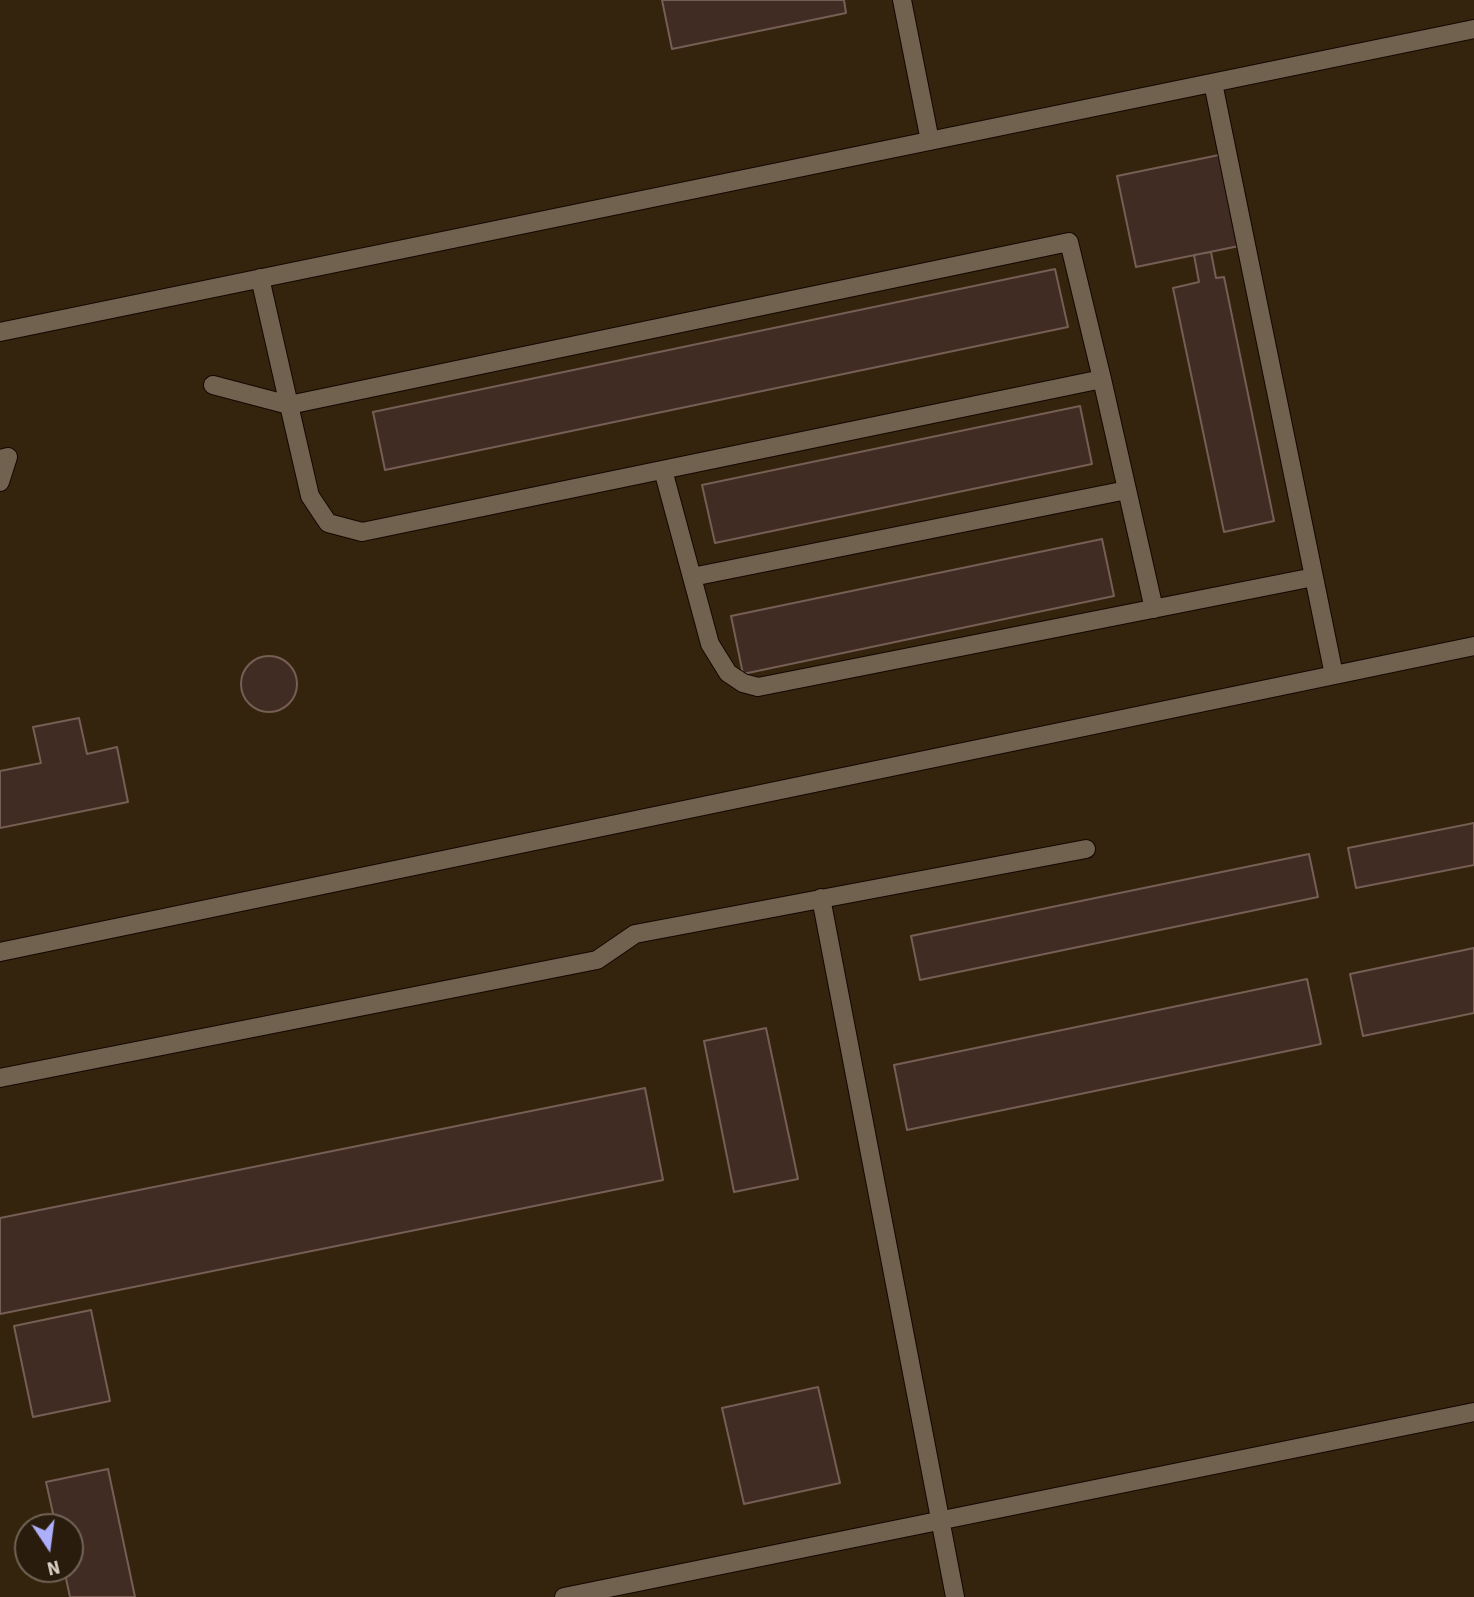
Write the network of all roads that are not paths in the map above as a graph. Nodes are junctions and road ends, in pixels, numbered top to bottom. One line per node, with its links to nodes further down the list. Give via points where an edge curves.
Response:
1 (902, 0): 4 (lane)
2 (1474, 29): 3 (lane)
3 (1213, 83): 4 (lane); 15 (lane)
4 (930, 141): 5 (lane)
5 (260, 278): 6 (lane); 9 (lane)
6 (0, 332)
7 (1102, 379): 9 (lane, via 1069,242); 11 (lane); 13 (lane)
8 (213, 385): 9 (lane)
9 (289, 405): 11 (lane, via 310,496 328,523 344,530 362,532)
10 (0, 458): 12 (lane, via 8,457)
11 (663, 470): 14 (lane)
12 (0, 482)
13 (1127, 489): 14 (lane); 16 (lane)
14 (692, 577): 16 (lane, via 717,659 743,683 758,687)
15 (1314, 577): 16 (lane); 18 (lane)
16 (1154, 609)
17 (1474, 646): 18 (lane)
18 (1334, 675): 21 (lane)
19 (1086, 849): 20 (lane)
20 (821, 898): 22 (lane, via 635,934 597,960); 24 (lane)
21 (0, 952)
22 (0, 1078)
23 (1474, 1412): 24 (lane)
24 (940, 1520): 25 (lane); 26 (lane)
25 (564, 1597)
26 (955, 1597)

